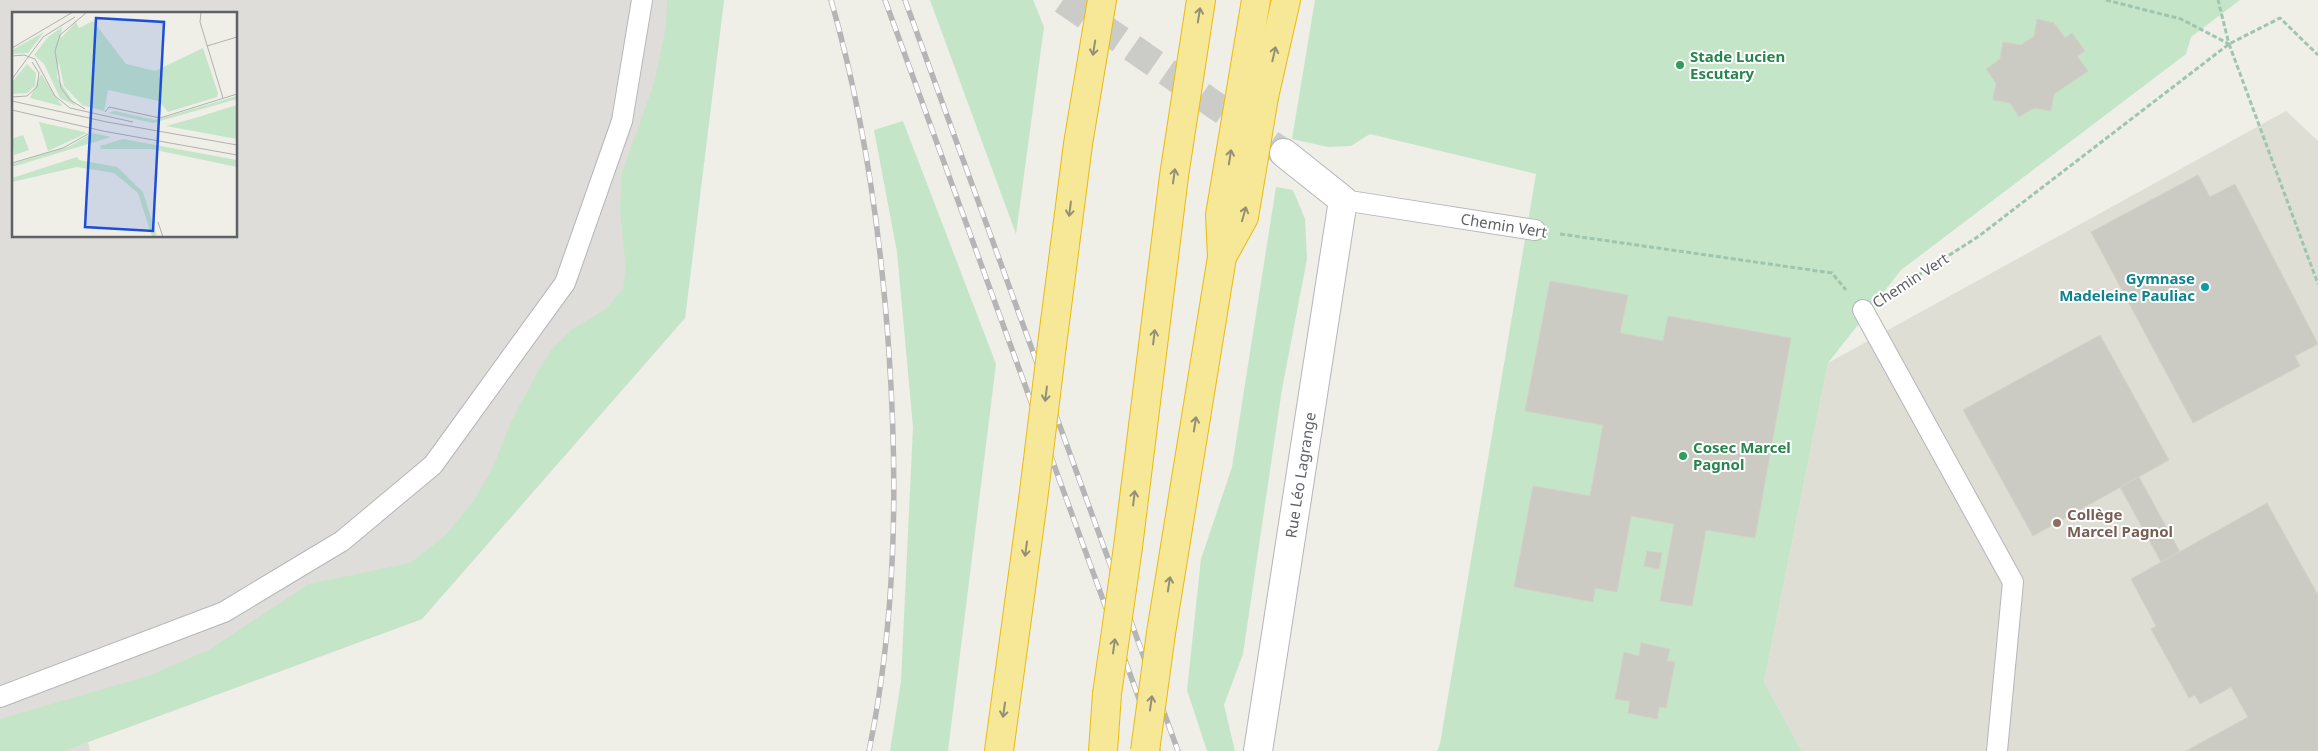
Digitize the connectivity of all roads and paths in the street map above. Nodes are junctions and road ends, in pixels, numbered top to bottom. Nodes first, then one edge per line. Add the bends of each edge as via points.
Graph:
1 (642, 0) edge
2 (1102, 0) edge
3 (1201, 0) edge
4 (1256, 0) edge
5 (1286, 0) edge
6 (2106, 0) edge
7 (2218, 0) edge
8 (2229, 44) junction
9 (2318, 56) edge
10 (1284, 153) tunnel mouth
11 (1343, 200) junction
12 (1535, 230) joint
13 (1222, 257) junction
14 (2318, 284) edge
15 (1863, 310) junction
16 (0, 697) edge
17 (999, 751) edge
18 (1103, 751) edge
19 (1145, 751) edge
20 (1258, 751) edge
21 (1996, 751) edge

1 - 16 lane via 622,121 564,283 433,464 342,541 224,612
2 -> 17 highway, bridge via 1078,144
18 -> 3 highway, bridge via 1107,694 1174,176
13 -> 4 highway via 1220,215
13 -> 5 highway via 1244,217 1264,97
6 - 8 path via 2181,19
7 - 8 path
8 - 9 path, Chemin Vert via 2280,18
8 - 14 path
8 - 15 path, Chemin Vert via 1979,236
10 - 11 street
11 - 12 lane, Chemin Vert
11 - 20 street, Rue Léo Lagrange
12 - 15 path, Chemin Vert via 1832,273
19 -> 13 highway, bridge via 1161,632
15 - 21 lane via 2013,582

